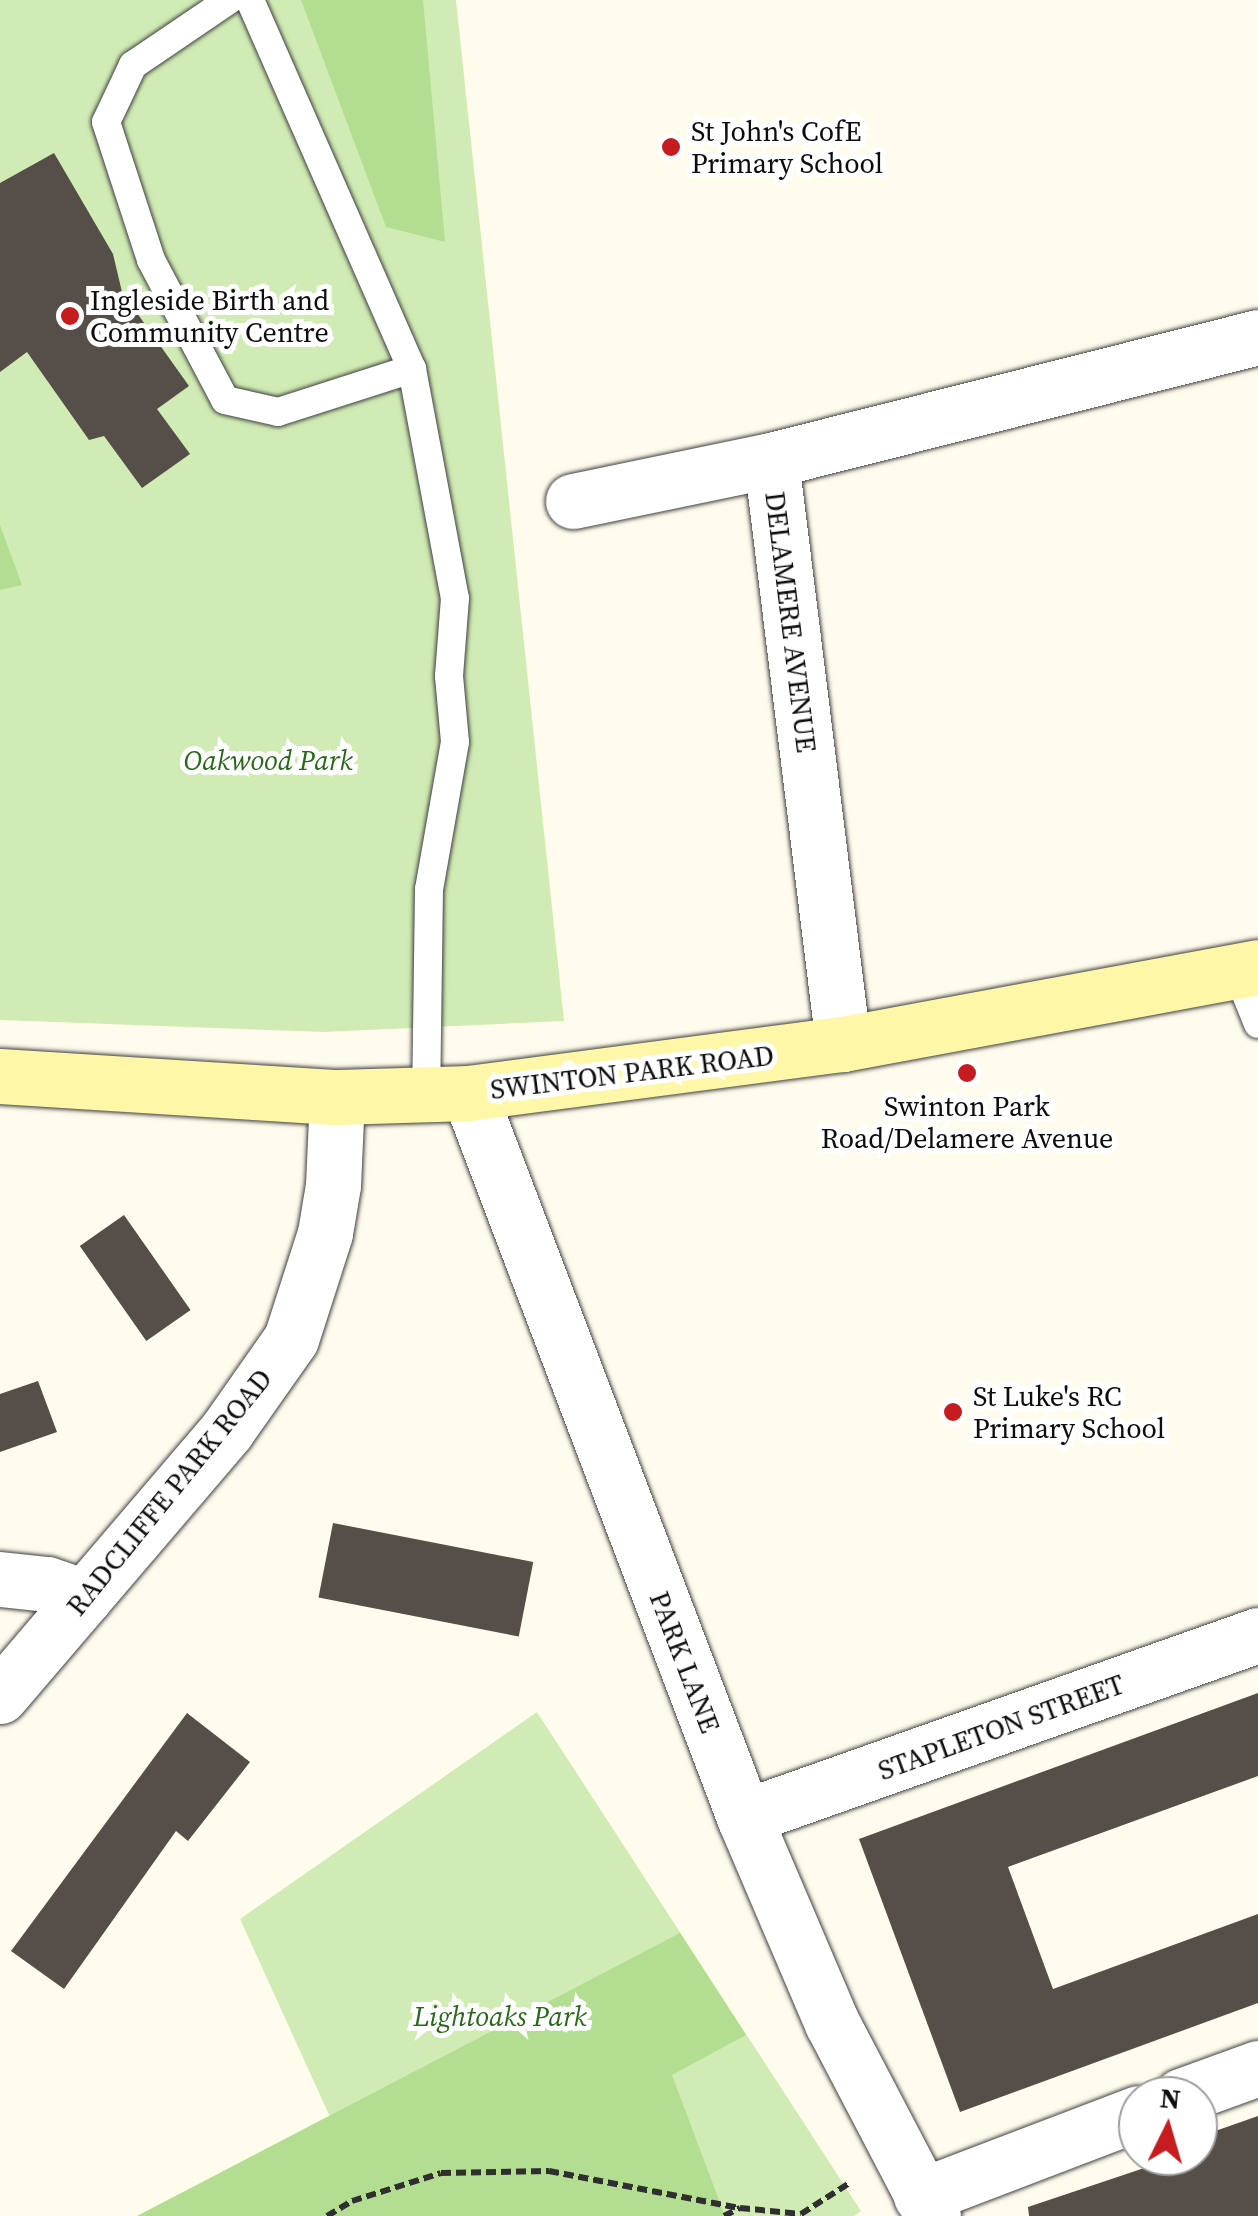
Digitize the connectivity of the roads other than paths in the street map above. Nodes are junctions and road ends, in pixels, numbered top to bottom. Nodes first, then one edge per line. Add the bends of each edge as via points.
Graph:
1 (229, 0) edge
2 (250, 0) edge
3 (1258, 337) edge
4 (412, 369) junction
5 (771, 460) junction
6 (573, 501) dead end
7 (1248, 969) edge
8 (1258, 1024) edge
9 (843, 1044) junction
10 (0, 1076) edge
11 (448, 1094) junction
12 (337, 1097) junction
13 (0, 1579) edge
14 (85, 1597) junction
15 (1258, 1635) edge
16 (0, 1696) edge
17 (744, 1817) junction
18 (1258, 2068) edge
19 (1218, 2083) edge
20 (1118, 2122) edge
21 (927, 2206) edge

1 - 4 lane via 133,65 106,122 152,260 225,400 278,412
2 - 4 lane
3 - 5 street, DELAMERE AVENUE
4 - 11 lane via 455,598 449,676 455,742 429,889
5 - 6 street
5 - 9 street, DELAMERE AVENUE
7 - 8 lane
7 - 9 street, SWINTON PARK ROAD
9 - 11 street, SWINTON PARK ROAD
10 - 12 street, SWINTON PARK ROAD
11 - 12 street, SWINTON PARK ROAD
11 - 17 street, PARK LANE
12 - 14 street, RADCLIFFE PARK ROAD via 326,1233 291,1339 227,1430
13 - 14 street
14 - 16 street, RADCLIFFE PARK ROAD
15 - 17 street, STAPLETON STREET
17 - 21 street, PARK LANE via 832,2022
18 - 19 street
20 - 21 street

